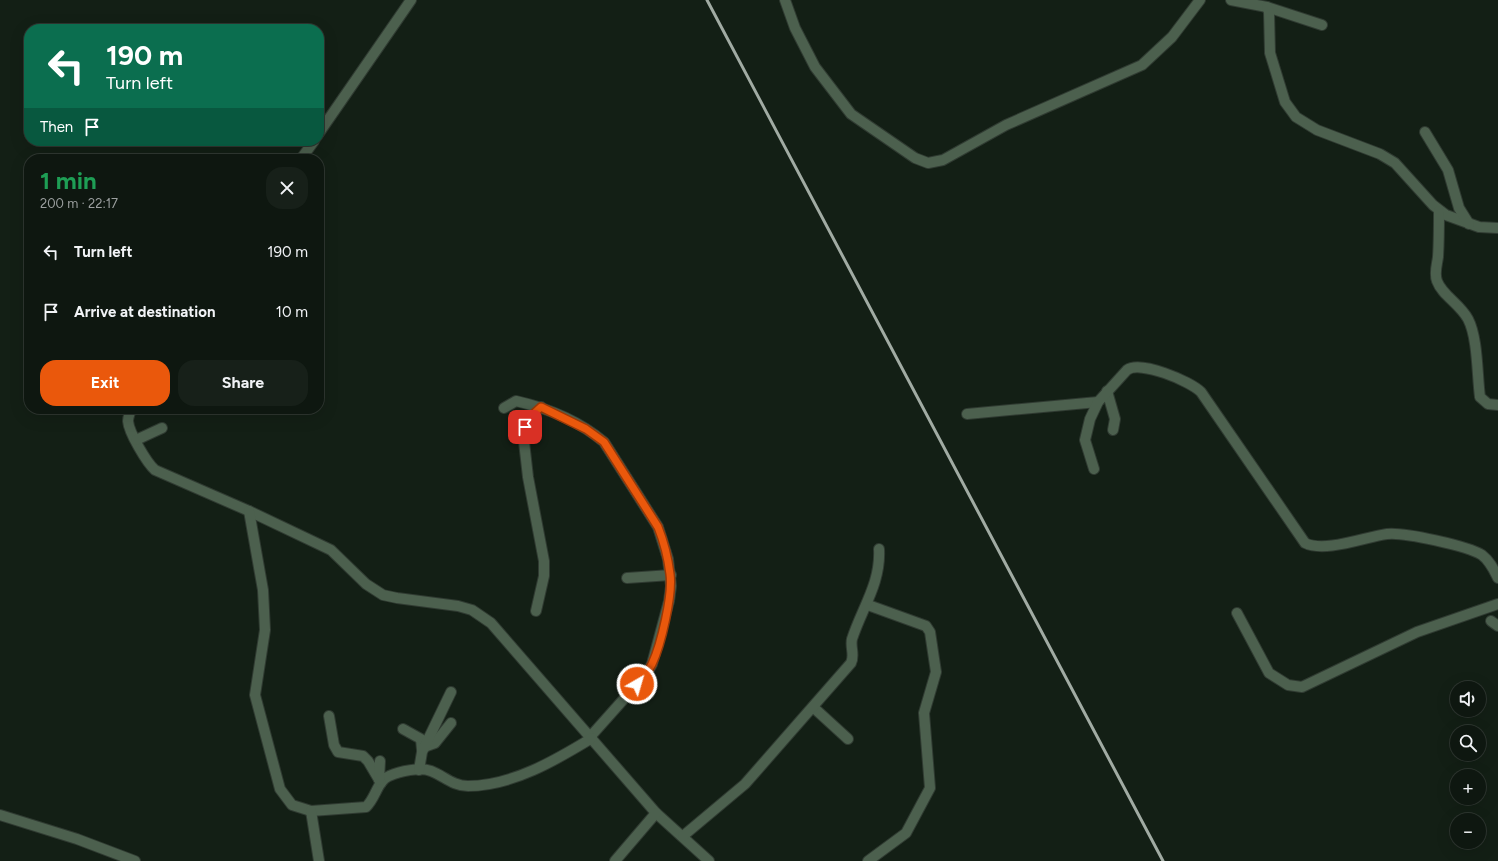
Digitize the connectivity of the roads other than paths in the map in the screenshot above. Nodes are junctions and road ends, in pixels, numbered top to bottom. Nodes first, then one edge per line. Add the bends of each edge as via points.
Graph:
1 (411, 0) edge
2 (785, 0) edge
3 (1200, 0) edge
4 (1231, 0) edge
5 (1254, 4) edge
6 (1322, 25) dead end
7 (324, 127) edge
8 (1425, 132) dead end
9 (1439, 211) junction
10 (1468, 224) junction
11 (1498, 228) edge
12 (1107, 391) junction
13 (1098, 402) junction
14 (1498, 405) edge
15 (541, 407) junction
16 (504, 408) dead end
17 (130, 414) edge
18 (967, 414) dead end
19 (162, 428) dead end
20 (1113, 430) dead end
21 (136, 440) junction
22 (1094, 470) dead end
23 (250, 511) junction
24 (879, 549) dead end
25 (671, 575) junction
26 (627, 578) dead end
27 (1498, 578) edge
28 (1498, 604) edge
29 (868, 605) junction
30 (536, 611) dead end
31 (1237, 613) dead end
32 (451, 692) dead end
33 (813, 707) junction
34 (329, 716) dead end
35 (451, 723) dead end
36 (404, 729) dead end
37 (591, 737) junction
38 (848, 739) dead end
39 (423, 750) junction
40 (380, 761) dead end
41 (419, 770) junction
42 (380, 782) junction
43 (311, 811) junction
44 (656, 813) junction
45 (0, 815) edge
46 (683, 836) junction
47 (135, 861) edge
48 (319, 861) edge
49 (615, 861) edge
50 (709, 861) edge
51 (868, 861) edge

1 - 7 street
2 - 3 street via 795,28 814,66 851,114 909,154 928,163 943,160 1006,125 1142,65 1172,37
4 - 5 street
5 - 6 street
5 - 9 street via 1289,110 1310,127 1380,154 1395,163
8 - 10 street via 1448,170 1459,208
9 - 10 street
9 - 14 street via 1437,281 1468,319 1480,397 1488,404
10 - 11 street
12 - 13 street
12 - 20 street via 1115,420
12 - 27 street via 1127,370 1135,366 1194,386 1301,539 1312,546 1319,547 1387,534 1405,535 1476,552 1489,562
13 - 18 street
13 - 22 street via 1090,419 1085,440
15 - 16 street via 516,401
15 - 25 street via 586,429 604,442 658,527
15 - 30 street via 530,417 523,433 527,473 544,561 544,576
17 - 21 street via 129,425
19 - 21 street
21 - 23 street via 144,458 155,470
23 - 37 street via 331,550 366,584 383,595 458,606 481,615 491,623
23 - 43 street via 263,590 265,630 255,695 280,789 292,805
24 - 29 street via 880,563
25 - 26 street
25 - 37 street via 669,602 652,664 647,674
28 - 31 street via 1417,632 1302,687 1288,686 1269,673
29 - 33 street via 852,640 852,661
29 - 51 street via 926,626 930,632 936,672 924,713 930,788 906,833
32 - 39 street
33 - 38 street
33 - 46 street via 745,784
34 - 42 street via 334,745 338,752 364,756
35 - 39 street via 434,743
36 - 39 street via 422,739
37 - 41 street via 541,767 484,784 460,785 432,772
37 - 44 street
39 - 41 street
40 - 42 street
41 - 42 street via 391,775
42 - 43 street via 373,800 366,807
43 - 48 street
44 - 46 street
44 - 49 street
45 - 47 street via 77,839
46 - 50 street

